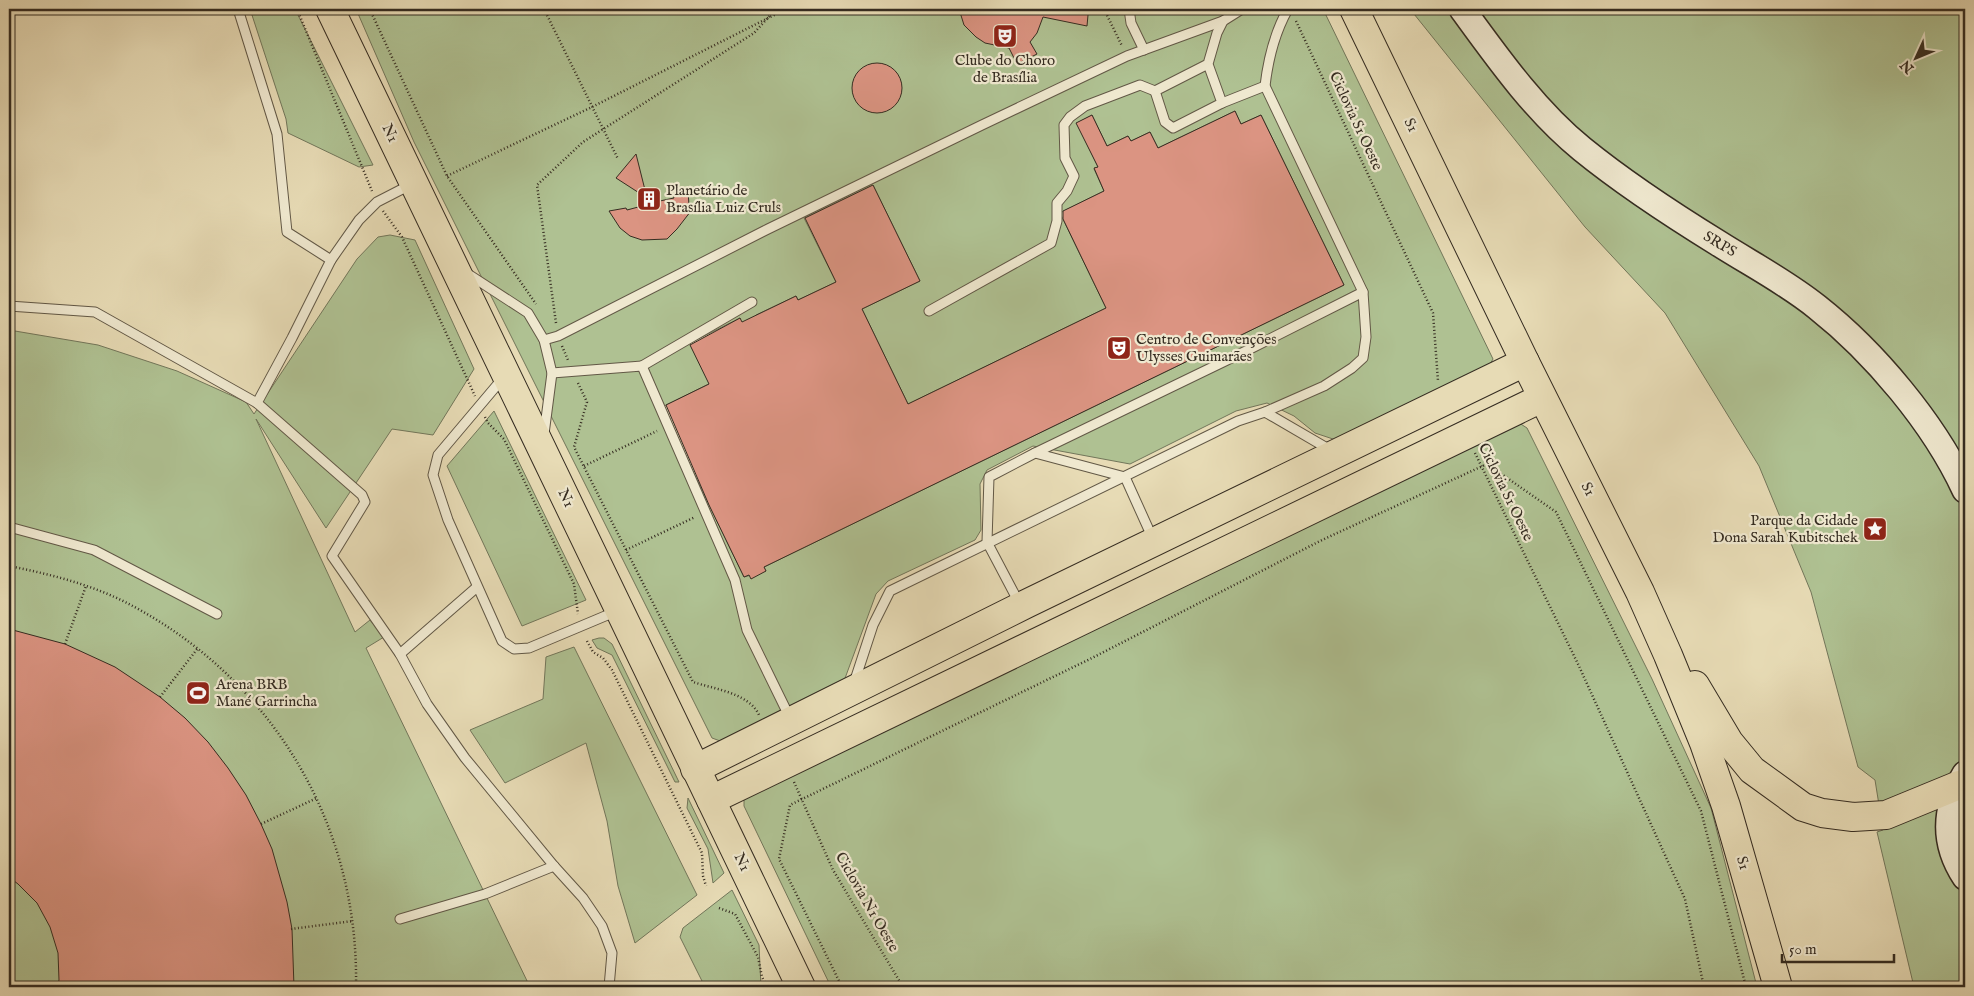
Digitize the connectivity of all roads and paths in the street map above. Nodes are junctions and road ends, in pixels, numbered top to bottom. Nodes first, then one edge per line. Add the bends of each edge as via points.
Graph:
1 (238, 9) edge
2 (297, 9) edge
3 (330, 9) edge
4 (370, 9) edge
5 (544, 9) edge
6 (776, 9) edge
7 (786, 9) edge
8 (1104, 9) edge
9 (1129, 9) edge
10 (1242, 9) edge
11 (1288, 9) edge
12 (1354, 9) edge
13 (1462, 9) edge
14 (1816, 9) edge
15 (1878, 9) edge
16 (372, 14) dead end
17 (1294, 17) dead end
18 (768, 18) junction
19 (1223, 21) junction
20 (1144, 50) junction
21 (1127, 56) junction
22 (1208, 64) junction
23 (1265, 86) junction
24 (1155, 91) junction
25 (1222, 103) junction
26 (592, 107) junction
27 (604, 128) junction
28 (618, 159) dead end
29 (447, 176) dead end
30 (414, 183) junction
31 (377, 202) junction
32 (331, 260) junction
33 (454, 265) junction
34 (1363, 292) junction
35 (752, 302) dead end
36 (9, 306) edge
37 (929, 311) dead end
38 (558, 336) junction
39 (544, 340) junction
40 (1525, 362) junction
41 (642, 366) junction
42 (552, 373) junction
43 (507, 374) junction
44 (1542, 398) junction
45 (1447, 400) junction
46 (257, 403) junction
47 (1265, 412) junction
48 (1420, 414) junction
49 (668, 426) junction
50 (1466, 435) junction
51 (542, 448) junction
52 (1438, 449) junction
53 (1034, 453) junction
54 (1337, 454) junction
55 (584, 466) dead end
56 (1482, 466) junction
57 (1962, 475) edge
58 (1125, 476) junction
59 (706, 512) junction
60 (9, 527) edge
61 (987, 542) junction
62 (1155, 544) junction
63 (626, 550) dead end
64 (9, 566) edge
65 (86, 586) junction
66 (477, 587) junction
67 (1640, 592) junction
68 (1026, 604) junction
69 (620, 610) junction
70 (217, 614) dead end
71 (587, 641) dead end
72 (65, 644) dead end
73 (198, 648) junction
74 (400, 654) junction
75 (850, 692) junction
76 (160, 697) dead end
77 (792, 722) junction
78 (807, 753) junction
79 (695, 769) junction
80 (1963, 780) edge
81 (793, 781) dead end
82 (317, 798) junction
83 (802, 799) junction
84 (711, 800) junction
85 (261, 824) dead end
86 (554, 866) junction
87 (1965, 877) edge
88 (706, 886) dead end
89 (720, 908) dead end
90 (400, 919) dead end
91 (353, 921) junction
92 (292, 928) dead end
93 (356, 987) edge
94 (609, 987) edge
95 (767, 987) edge
96 (801, 987) edge
97 (842, 987) edge
98 (903, 987) edge
99 (1704, 987) edge
100 (1746, 987) edge
101 (1778, 987) edge

1 - 32 lane via 277,134 287,232
2 - 31 path
3 - 30 highway, N1
4 - 16 path
5 - 26 path
6 - 18 path
7 - 18 path
8 - 21 path
9 - 20 lane
10 - 19 lane
11 - 23 lane via 1268,64
12 - 40 highway, S1
13 - 57 main road, SRPS via 1535,102 1580,147 1626,184 1772,275 1817,307 1860,346 1901,391
14 - 15 path
17 - 45 path, Ciclovia S1 Oeste via 1434,313 1436,378
18 - 26 path
18 - 27 path via 754,32
19 - 20 lane
19 - 22 lane
20 - 21 lane
21 - 38 lane via 982,124
22 - 24 lane
22 - 25 lane
23 - 25 lane
23 - 34 lane
24 - 25 lane via 1165,122 1173,128
24 - 37 lane via 1140,85 1085,106 1070,117 1064,125 1066,158 1074,176 1058,203 1051,242
26 - 27 path
26 - 29 path
27 - 28 path
27 - 38 path via 583,142 537,184
30 - 31 lane
30 - 33 highway, N1
31 - 32 lane via 359,220
32 - 46 lane
33 - 39 lane via 528,313
33 - 43 highway, N1
34 - 47 lane via 1366,337 1363,358 1324,386
34 - 53 lane
35 - 41 lane
36 - 46 lane via 95,312
38 - 39 lane
39 - 42 lane
40 - 44 highway, S1
40 - 45 highway
41 - 42 lane
41 - 49 lane
42 - 51 lane
43 - 51 highway, N1
43 - 66 lane via 438,455 432,476
44 - 50 highway
44 - 67 highway, S1
45 - 48 highway
46 - 74 lane via 362,495 365,502 332,556
47 - 54 lane
47 - 58 lane via 1238,421
48 - 52 highway
48 - 54 highway
49 - 55 path
49 - 59 lane
50 - 52 highway
50 - 56 path, Ciclovia S1 Oeste
51 - 69 highway, N1
52 - 78 highway
53 - 58 lane
53 - 61 lane via 989,477
54 - 62 highway
56 - 83 path via 1322,540 1092,658
56 - 99 path, Ciclovia S1 Oeste via 1578,664 1685,899
56 - 100 path via 1487,464 1556,512 1700,811
58 - 61 lane
58 - 62 lane
59 - 63 path
59 - 77 lane via 735,580 747,630
60 - 70 lane via 94,550
61 - 68 lane via 1016,598
61 - 75 lane via 890,591 873,625
62 - 68 highway
64 - 65 path
65 - 72 path
65 - 73 path via 163,623
66 - 69 lane via 502,641 514,649 529,648
66 - 74 lane
67 - 80 highway via 1729,742 1752,770 1803,807 1852,817 1886,815
67 - 101 highway, S1 via 1704,742
68 - 75 highway
69 - 79 highway, N1
71 - 88 path via 593,652 603,658 612,670 674,793 702,853
73 - 76 path
73 - 82 path via 231,676 273,725
74 - 86 lane via 427,704 465,758
75 - 77 highway
77 - 78 highway
77 - 79 highway
78 - 84 highway
79 - 84 highway, N1
80 - 87 main road via 1948,817 1947,833 1952,853
81 - 83 path, Ciclovia N1 Oeste
82 - 85 path
82 - 91 path via 334,838
83 - 97 path via 790,805 779,859
83 - 98 path, Ciclovia N1 Oeste via 833,870
84 - 96 highway, N1
86 - 90 lane via 485,894
86 - 94 lane via 583,898 602,926 612,953
89 - 95 path via 735,914 758,958
91 - 92 path
91 - 93 path

